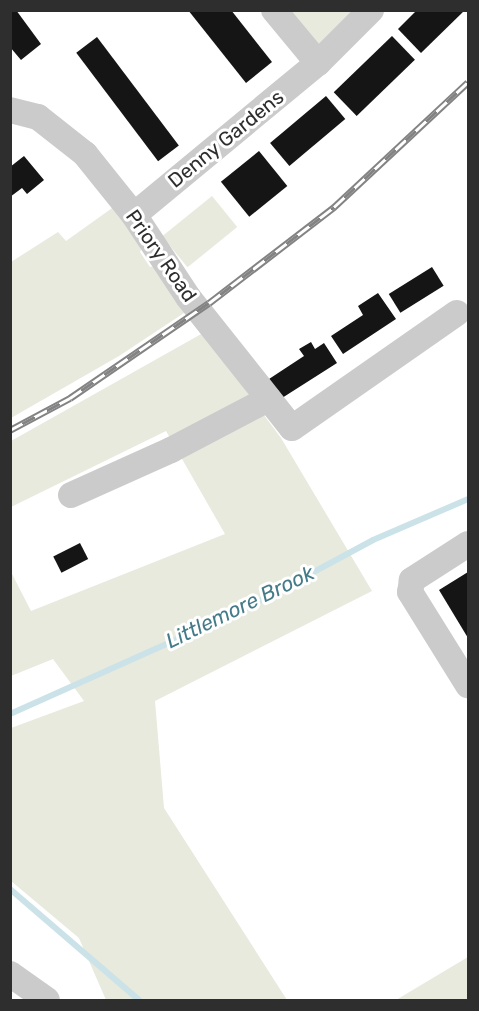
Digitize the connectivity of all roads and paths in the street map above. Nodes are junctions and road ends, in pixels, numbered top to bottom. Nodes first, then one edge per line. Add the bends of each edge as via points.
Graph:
1 (274, 10) edge
2 (370, 10) edge
3 (318, 63) junction
4 (10, 110) edge
5 (134, 215) junction
6 (457, 313) dead end
7 (268, 399) junction
8 (71, 495) dead end
9 (468, 544) edge
10 (468, 685) edge

1 - 3 street
2 - 3 street, Denny Gardens
3 - 5 street, Denny Gardens
4 - 5 street, Priory Road via 38,117 85,154
5 - 7 street, Priory Road via 188,297
6 - 7 street, Priory Road via 292,428
7 - 8 street via 171,450
9 - 10 street via 411,580 410,592

